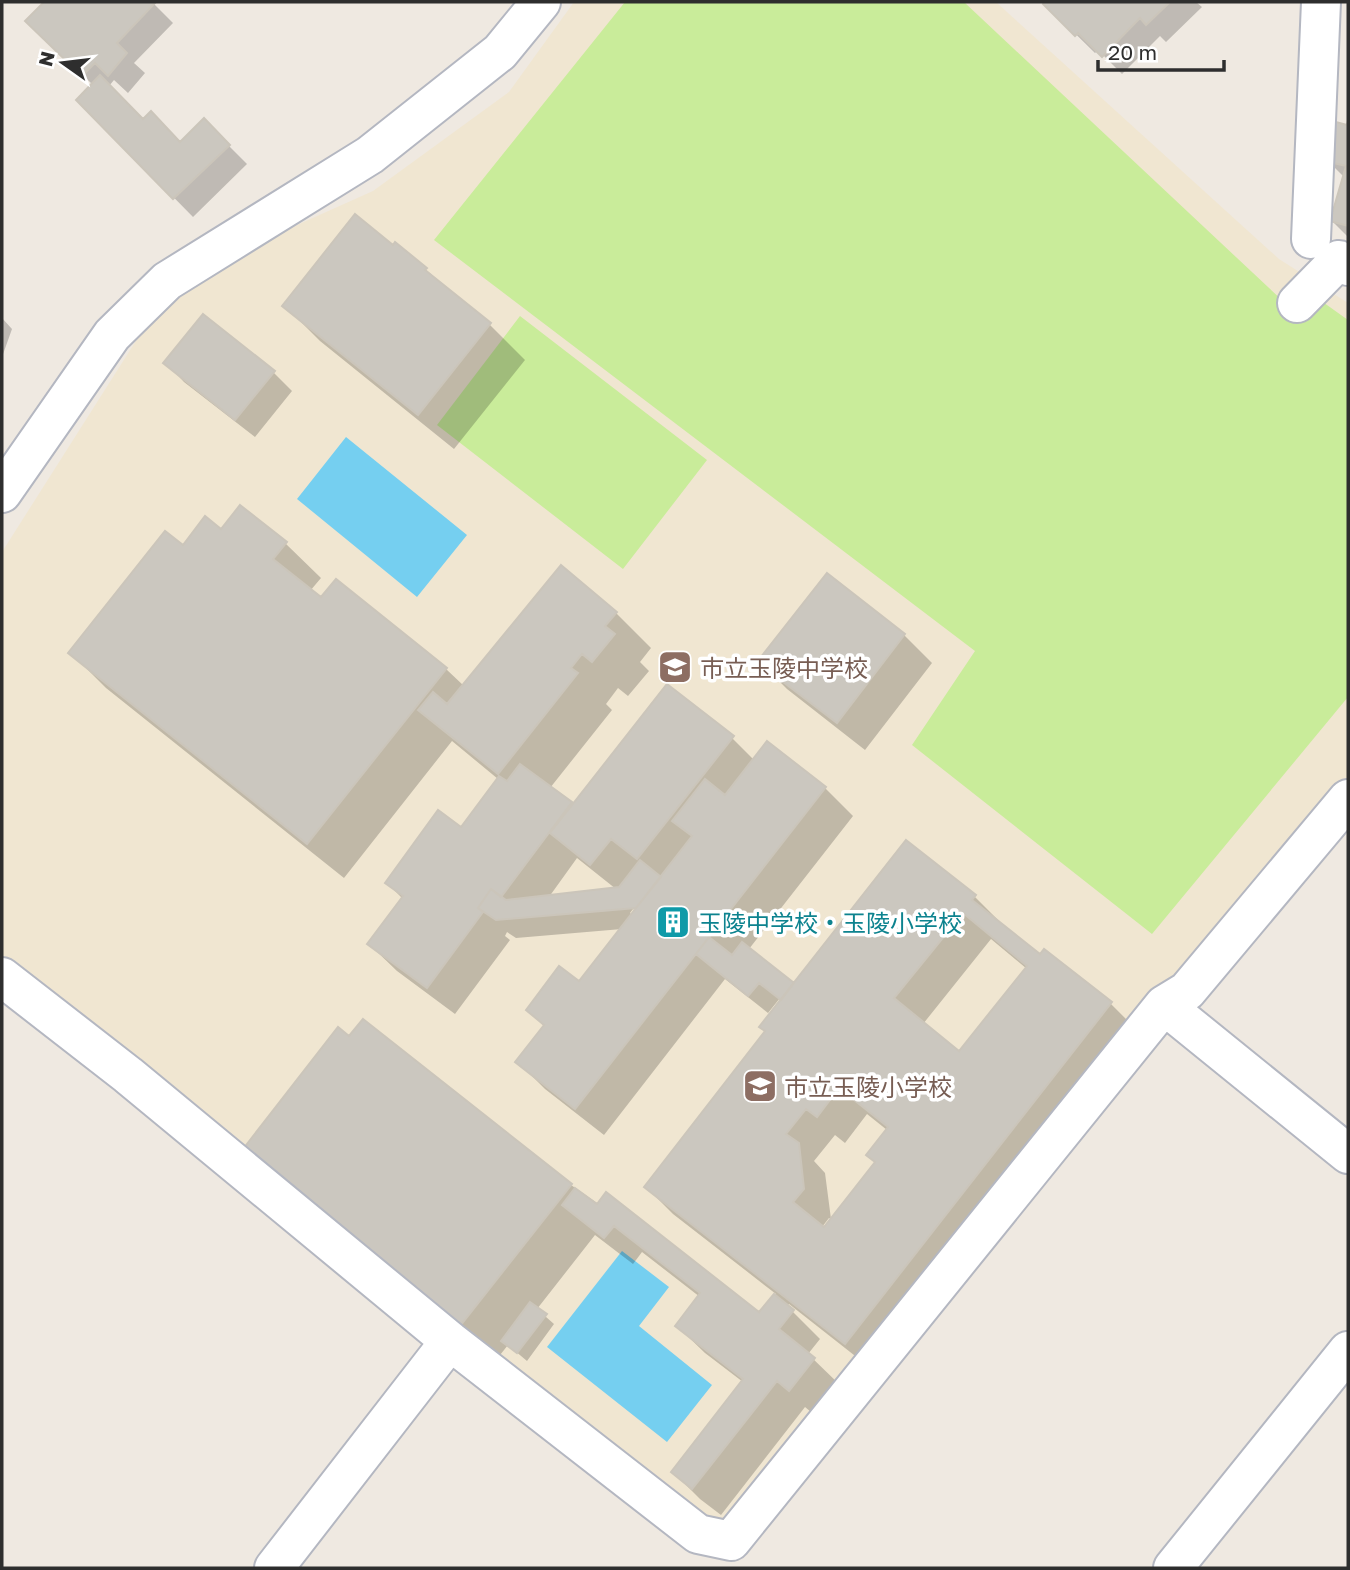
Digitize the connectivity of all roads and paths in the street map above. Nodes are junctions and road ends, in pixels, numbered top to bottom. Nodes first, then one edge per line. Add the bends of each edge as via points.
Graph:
1 (541, 2) edge
2 (1321, 2) edge
3 (1311, 239) dead end
4 (1348, 265) edge
5 (1297, 303) dead end
6 (2, 493) edge
7 (1348, 800) edge
8 (2, 977) edge
9 (1164, 1005) junction
10 (1348, 1154) edge
11 (450, 1341) junction
12 (1348, 1351) edge
13 (274, 1568) edge
14 (1173, 1568) edge

1 - 6 street via 500,52 370,155 167,281 112,335
2 - 3 street
4 - 5 street via 1339,260
7 - 9 street via 1187,991
8 - 11 street
9 - 10 street
9 - 11 street via 731,1541 698,1534
11 - 13 street
12 - 14 street

